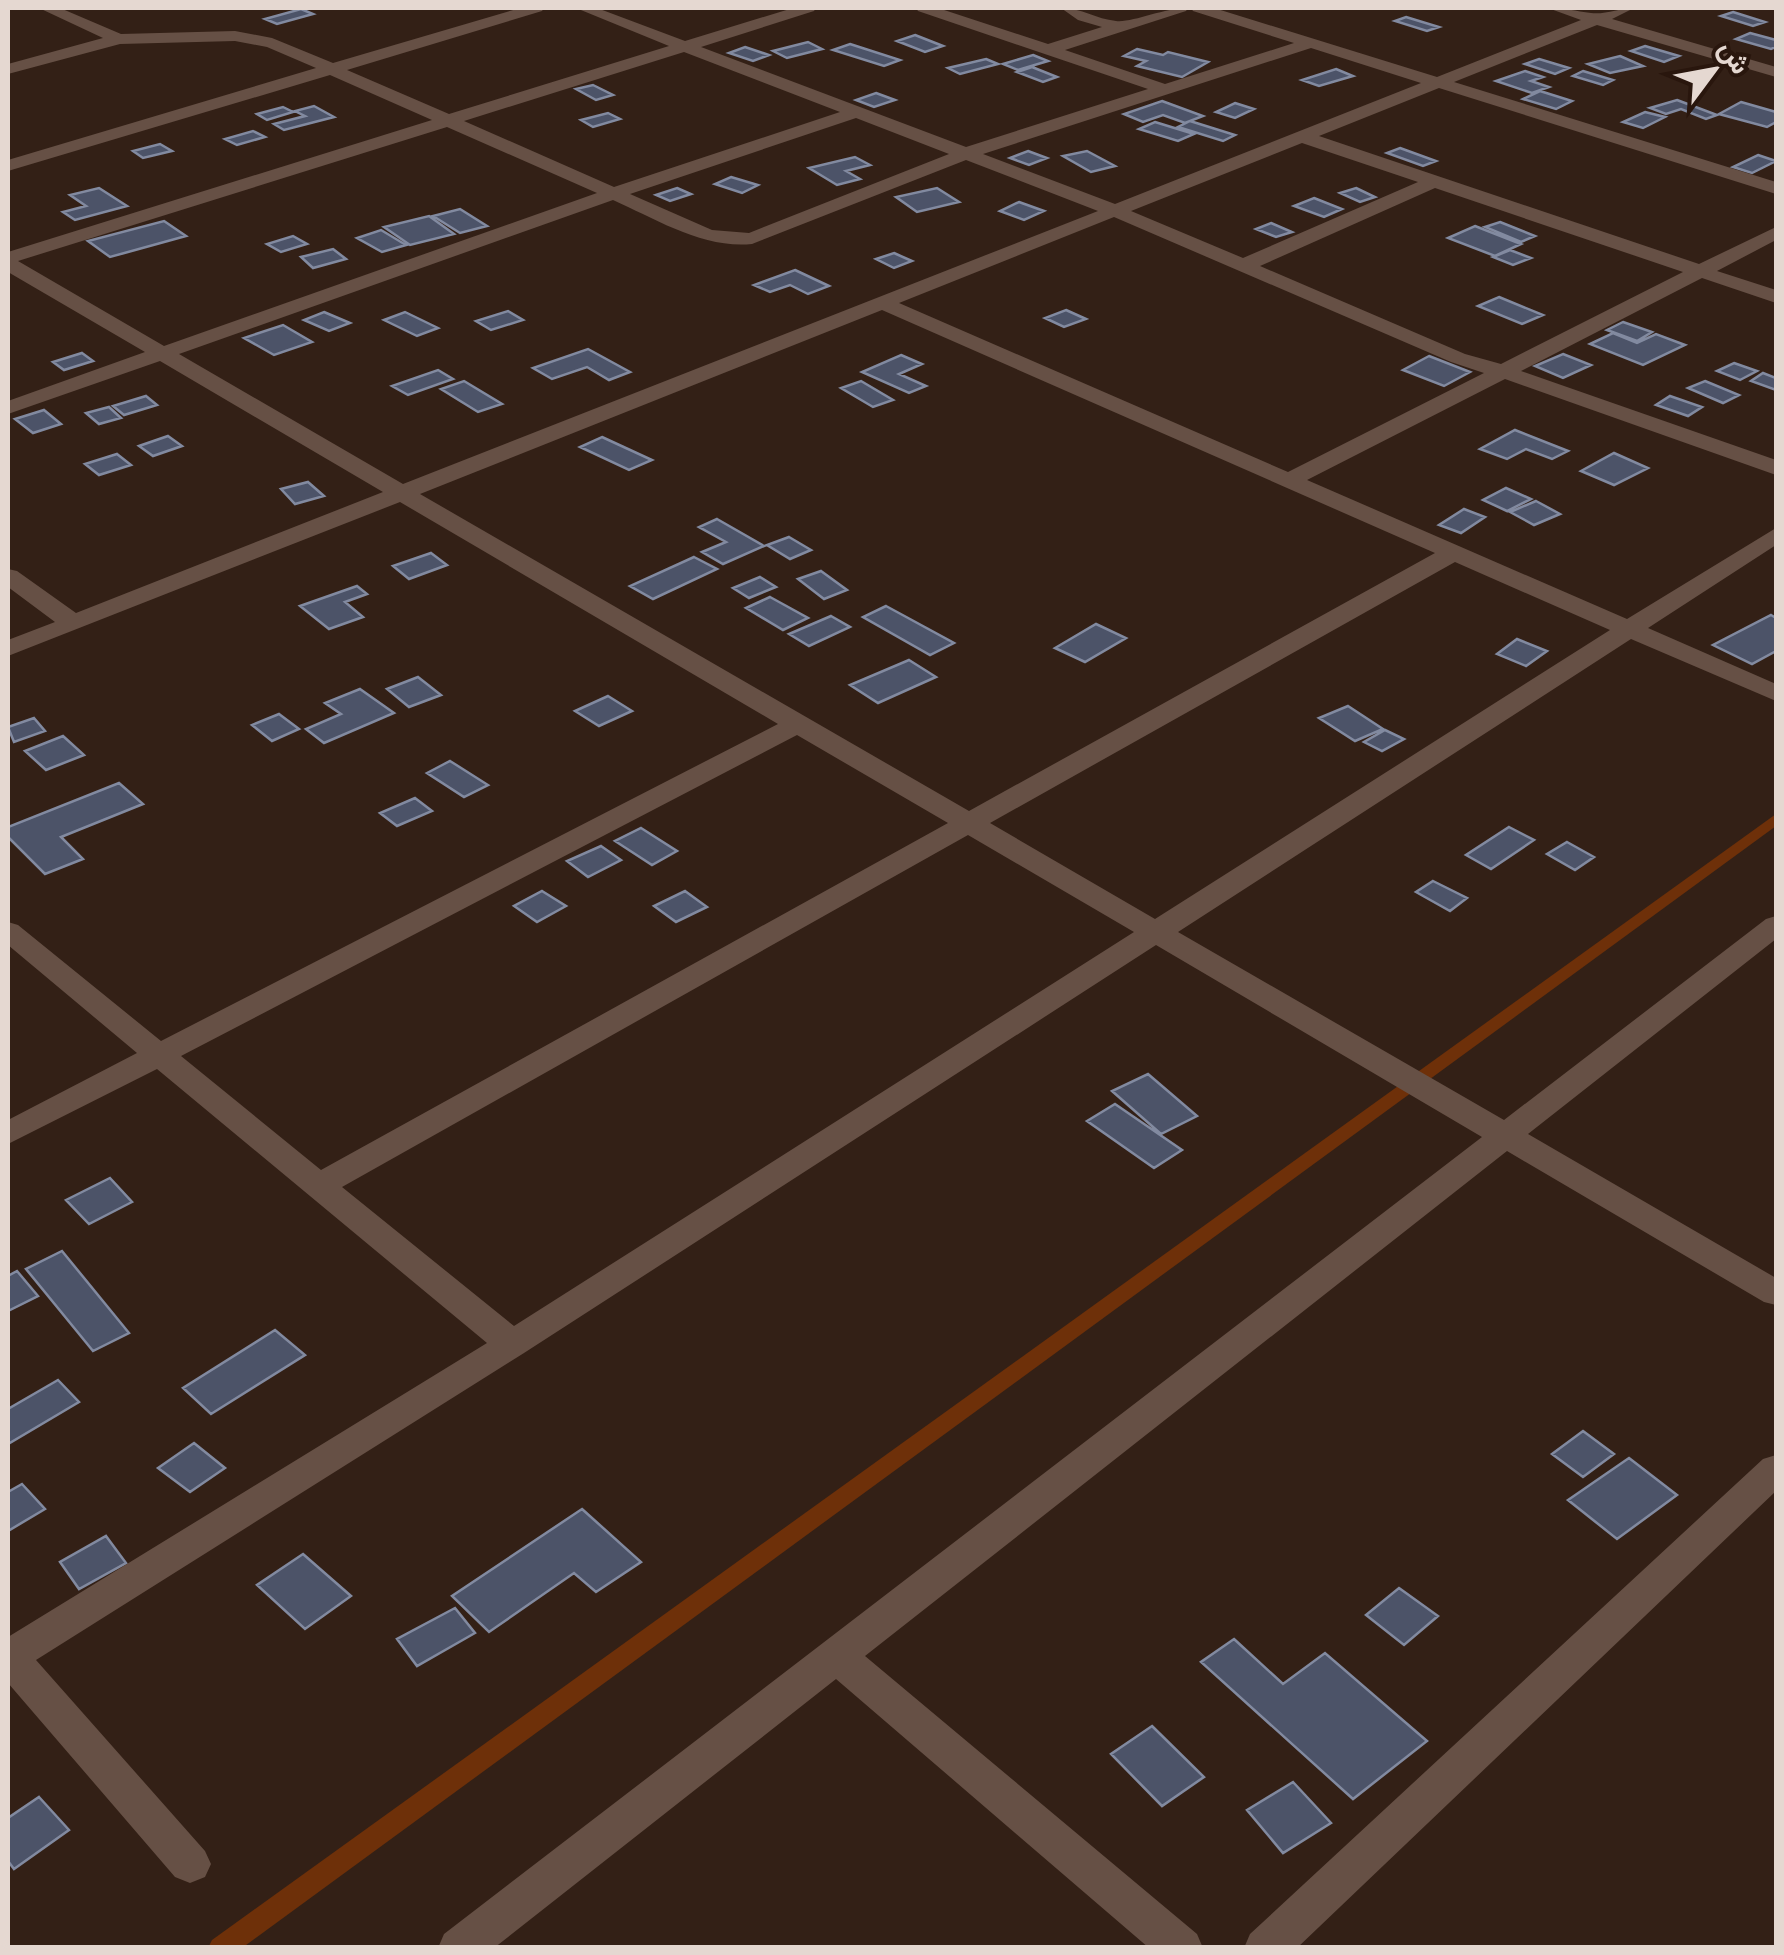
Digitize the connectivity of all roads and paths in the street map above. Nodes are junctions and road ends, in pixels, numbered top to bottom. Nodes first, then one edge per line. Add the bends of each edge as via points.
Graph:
1 (47, 8) edge
2 (536, 8) edge
3 (584, 8) edge
4 (808, 8) edge
5 (924, 8) edge
6 (1069, 8) edge
7 (1180, 8) edge
8 (1198, 8) edge
9 (1556, 8) edge
10 (1626, 8) edge
11 (1597, 19) junction
12 (1118, 26) junction
13 (120, 39) junction
14 (1310, 43) junction
15 (685, 46) junction
16 (1047, 50) junction
17 (8, 69) edge
18 (329, 69) junction
19 (1776, 72) edge
20 (1436, 80) junction
21 (1164, 89) junction
22 (857, 112) junction
23 (446, 120) junction
24 (1298, 135) junction
25 (966, 153) junction
26 (8, 166) edge
27 (1434, 181) junction
28 (1776, 188) edge
29 (614, 193) junction
30 (1111, 210) junction
31 (1776, 233) edge
32 (8, 261) edge
33 (1242, 266) junction
34 (1702, 271) junction
35 (1776, 297) edge
36 (880, 302) junction
37 (159, 352) junction
38 (1500, 372) junction
39 (8, 408) edge
40 (1776, 468) edge
41 (1290, 480) junction
42 (399, 493) junction
43 (1776, 535) edge
44 (1454, 552) junction
45 (8, 576) edge
46 (72, 623) junction
47 (1627, 629) junction
48 (8, 650) edge
49 (1776, 693) edge
50 (798, 724) junction
51 (968, 823) junction
52 (1776, 926) edge
53 (8, 931) edge
54 (1157, 934) junction
55 (160, 1054) junction
56 (8, 1133) edge
57 (1505, 1136) junction
58 (321, 1185) junction
59 (1776, 1293) edge
60 (512, 1344) junction
61 (1776, 1469) edge
62 (8, 1656) edge
63 (837, 1656) junction
64 (190, 1864) dead end
65 (460, 1948) edge
66 (1181, 1948) edge
67 (1266, 1948) edge

1 - 13 street
2 - 18 street
3 - 15 street
4 - 15 street
5 - 16 street
6 - 12 street
7 - 12 street
8 - 14 street
9 - 11 street
10 - 11 street
11 - 19 street
11 - 20 street
12 - 16 street
13 - 17 street
13 - 18 street via 235,36 272,42
14 - 20 street
14 - 21 street
15 - 22 street
15 - 23 street
16 - 21 street
18 - 23 street
18 - 26 street
20 - 24 street
20 - 28 street
21 - 25 street
22 - 25 street
22 - 29 street
23 - 29 street
23 - 32 street
24 - 27 street
24 - 30 street
25 - 29 street via 752,238 706,234
25 - 30 street
27 - 33 street
27 - 34 street
29 - 37 street
30 - 33 street
30 - 36 street
31 - 34 street
32 - 37 street
33 - 38 street
34 - 35 street
34 - 38 street
36 - 41 street
36 - 42 street
37 - 39 street
37 - 42 street
38 - 40 street
38 - 41 street
41 - 44 street
42 - 46 street
42 - 50 street
43 - 47 street
44 - 47 street
44 - 51 street
45 - 46 street
46 - 48 street
47 - 49 street
47 - 54 street
50 - 51 street
50 - 55 street
51 - 54 street
51 - 58 street
52 - 57 street
53 - 55 street
54 - 57 street
54 - 60 street
55 - 56 street
55 - 58 street
57 - 59 street
57 - 63 street
58 - 60 street
60 - 62 street
61 - 67 street
62 - 64 street
63 - 65 street
63 - 66 street

